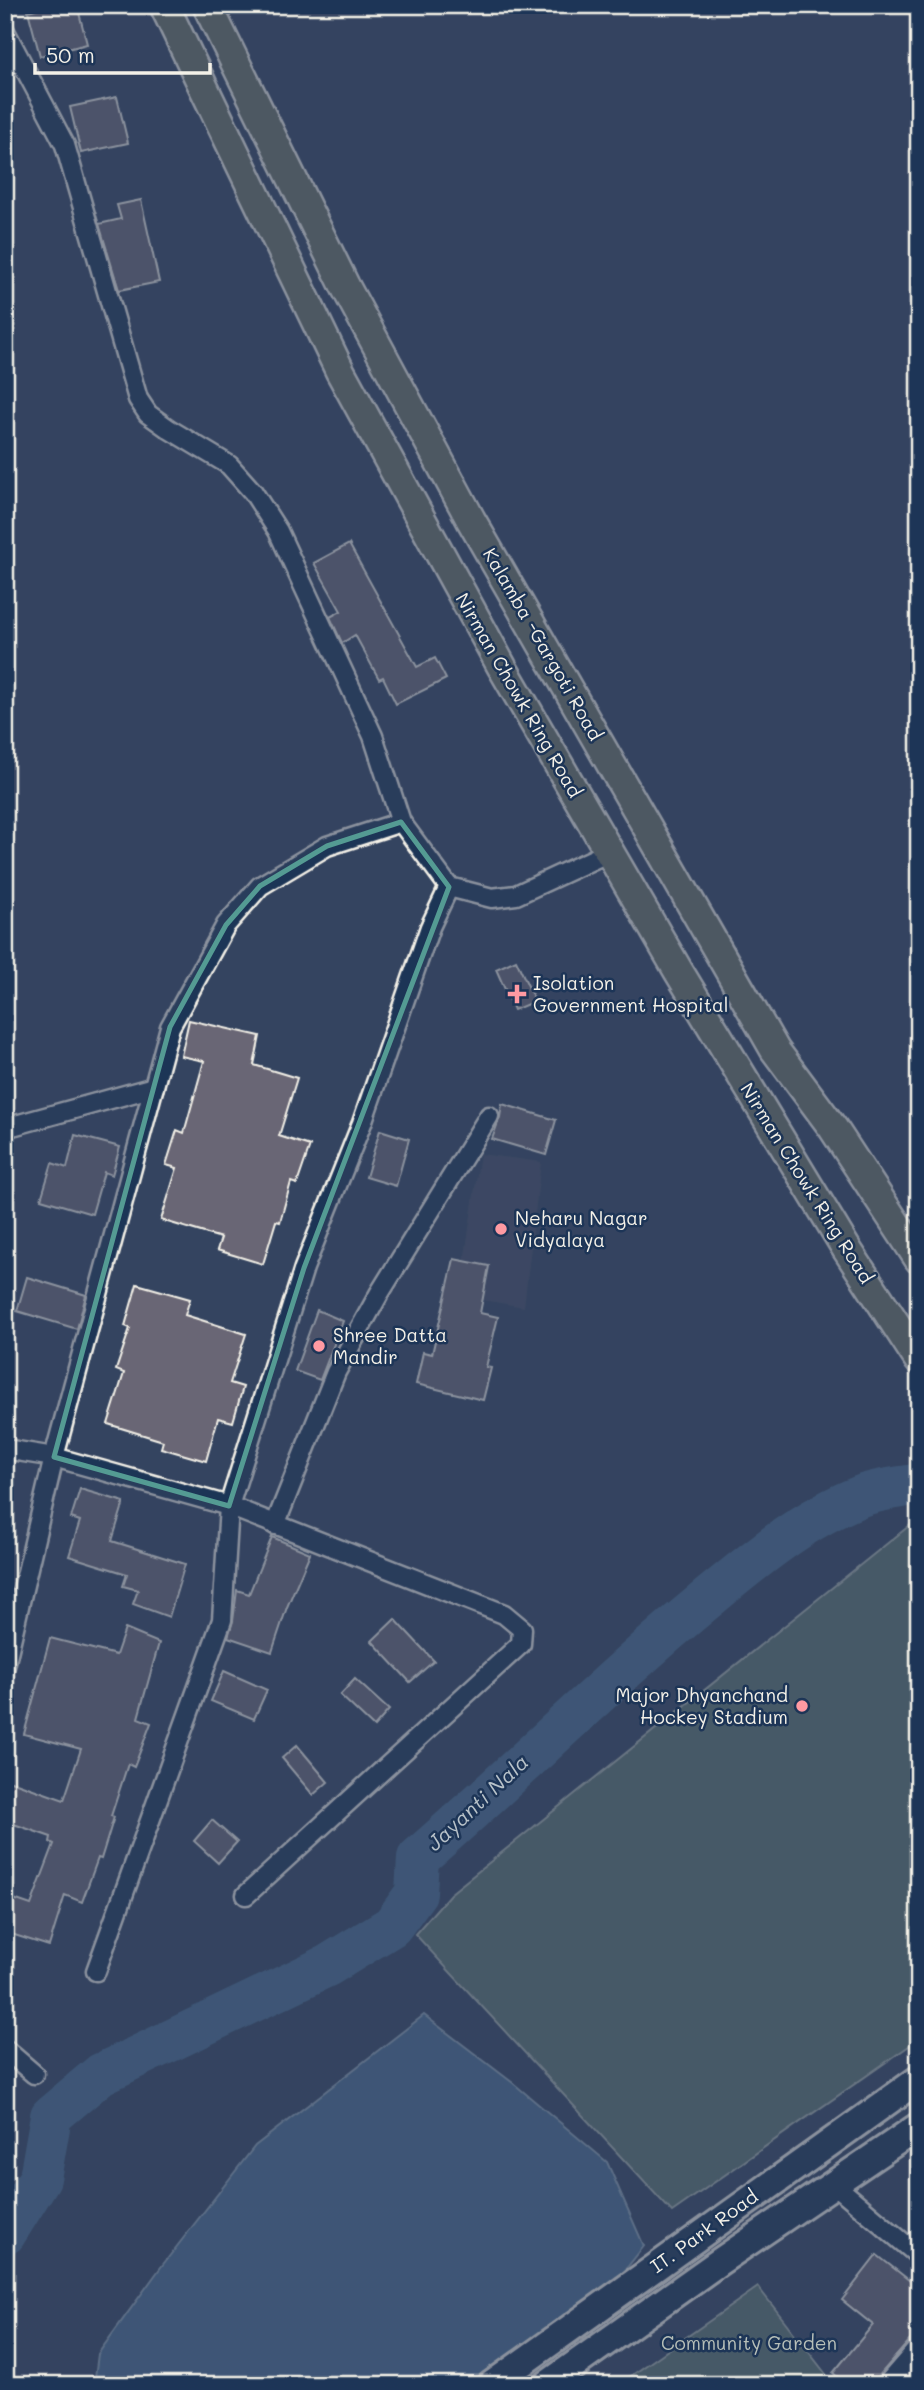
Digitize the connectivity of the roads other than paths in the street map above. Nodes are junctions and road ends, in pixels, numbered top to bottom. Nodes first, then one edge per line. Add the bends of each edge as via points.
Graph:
1 (164, 5) edge
2 (207, 5) edge
3 (5, 31) edge
4 (401, 822) junction
5 (609, 852) junction
6 (449, 887) junction
7 (154, 1087) junction
8 (489, 1116) dead end
9 (5, 1128) edge
10 (919, 1259) edge
11 (919, 1360) edge
12 (5, 1449) edge
13 (54, 1457) junction
14 (229, 1506) junction
15 (275, 1525) junction
16 (5, 1666) edge
17 (246, 1895) dead end
18 (96, 1970) dead end
19 (5, 2049) edge
20 (34, 2074) dead end
21 (919, 2079) edge
22 (919, 2126) edge
23 (834, 2184) junction
24 (919, 2256) edge
25 (919, 2347) edge
26 (491, 2385) edge
27 (546, 2385) edge
28 (886, 2385) edge

1 - 5 main road, Nirman Chowk Ring Road via 340,371
2 - 10 main road, Kalamba -Gargoti Road via 345,286 478,532 775,1050 833,1128
3 - 4 street via 65,145 138,399 148,414 169,429 229,464 272,521 373,736
4 - 6 street
4 - 7 street via 327,846 260,886 226,925 170,1027
5 - 6 street via 516,895 492,898
5 - 11 main road, Nirman Chowk Ring Road via 846,1248
6 - 14 street via 430,927 362,1123 304,1268
7 - 9 street
7 - 13 street
8 - 15 street via 336,1372
12 - 13 street
13 - 14 street
13 - 16 street
14 - 15 street
14 - 18 street via 222,1620
15 - 17 street via 504,1614 522,1629 521,1644
19 - 20 street
21 - 26 main road, IT. Park Road
22 - 23 main road, IT. Park Road
23 - 24 street
23 - 27 main road, IT. Park Road
25 - 28 street

